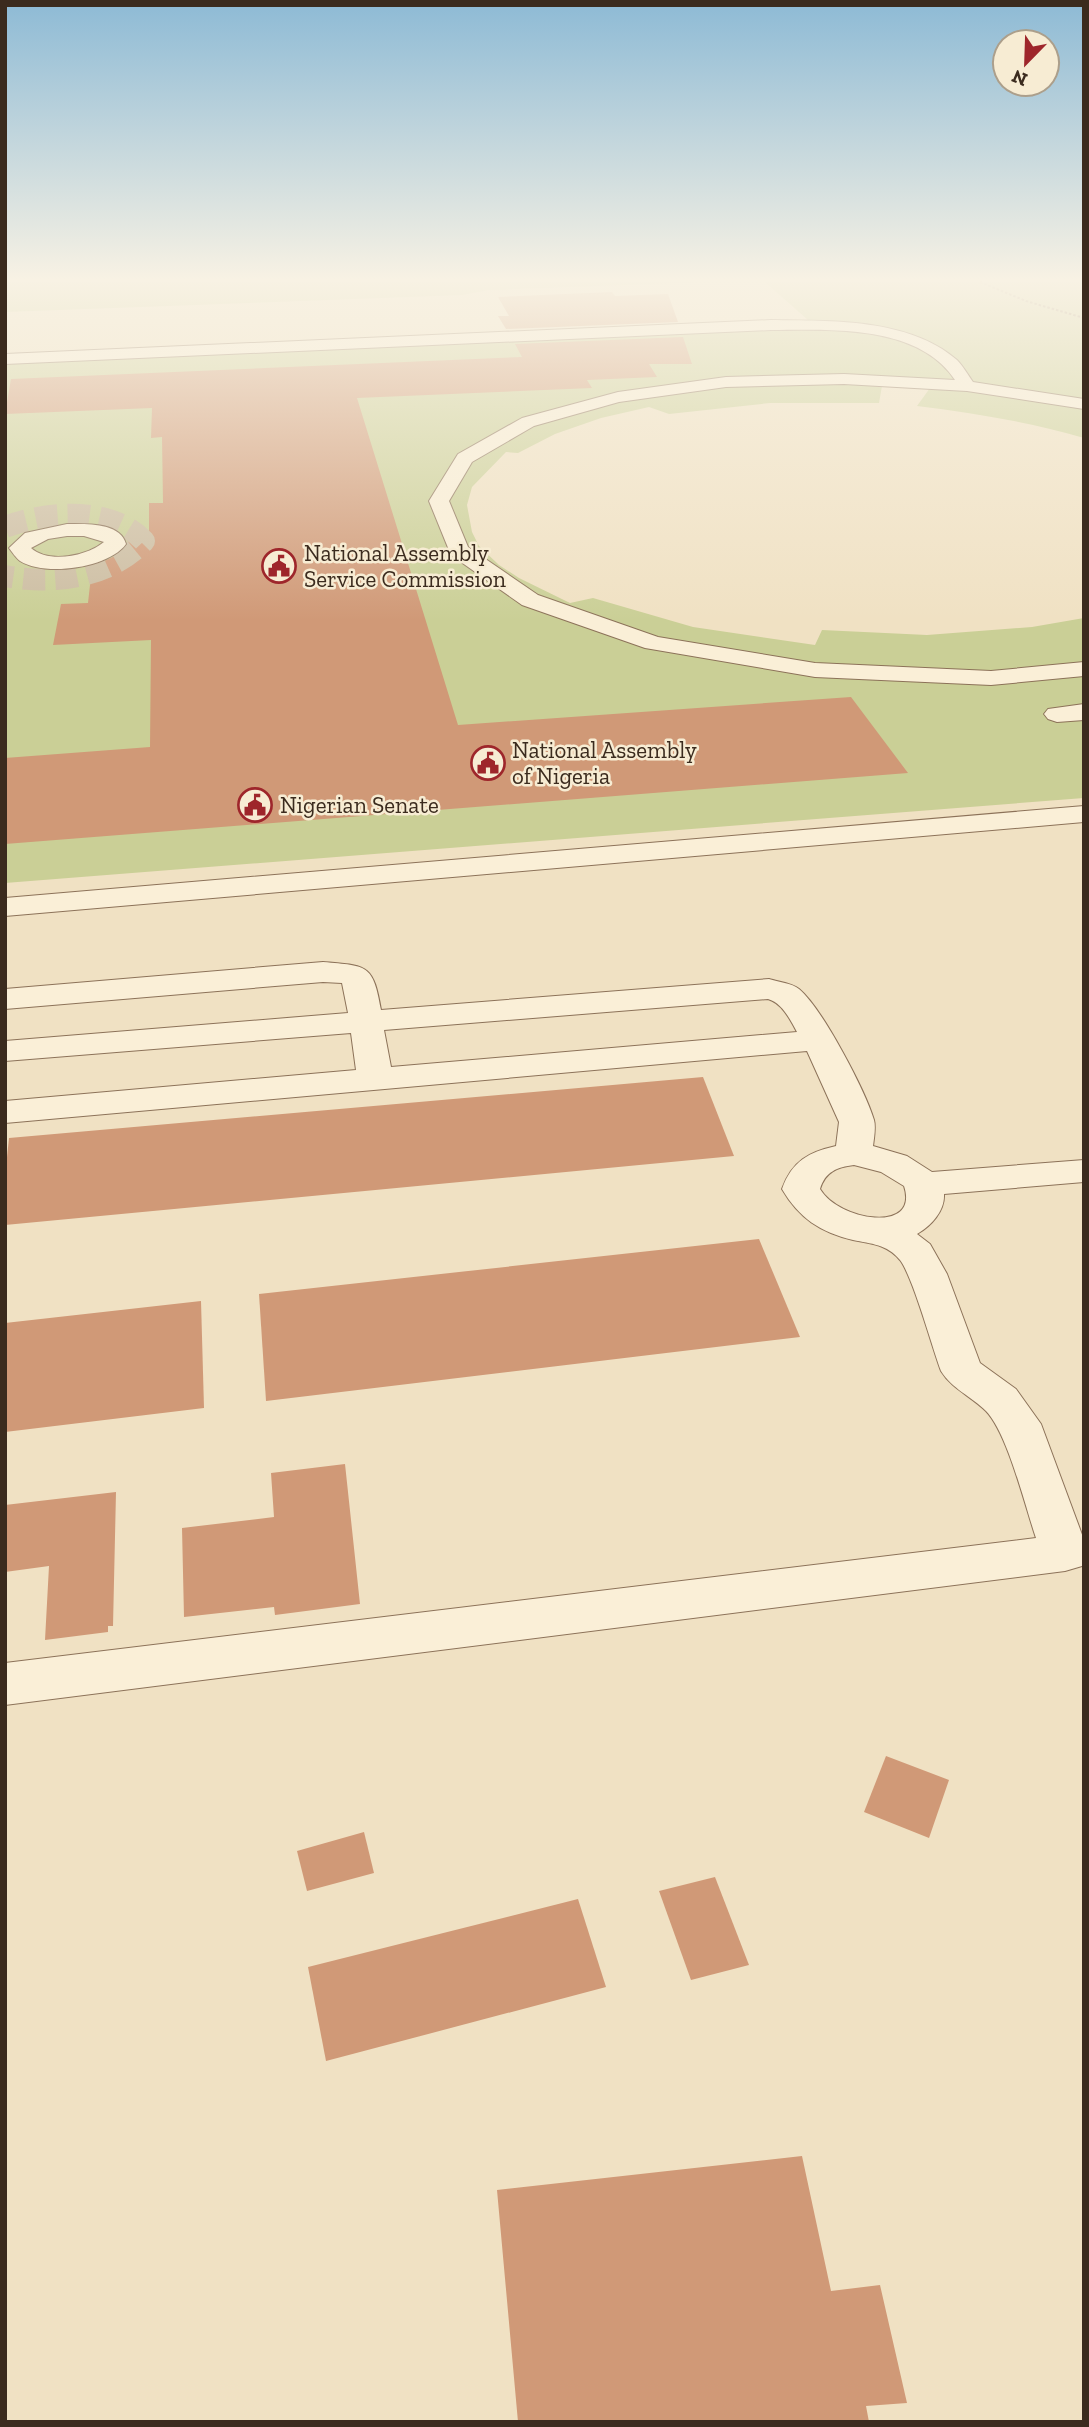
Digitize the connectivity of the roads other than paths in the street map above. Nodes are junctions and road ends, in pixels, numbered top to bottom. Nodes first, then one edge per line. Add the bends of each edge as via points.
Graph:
1 (631, 395) edge
2 (1027, 395) edge
3 (1084, 404) edge
4 (1084, 669) edge
5 (1084, 712) edge
6 (1057, 714) dead end
7 (1084, 814) edge
8 (5, 907) edge
9 (5, 999) edge
10 (367, 1021) junction
11 (819, 1040) junction
12 (5, 1051) edge
13 (375, 1079) junction
14 (5, 1112) edge
15 (854, 1154) junction
16 (1084, 1171) edge
17 (922, 1184) junction
18 (885, 1229) junction
19 (1075, 1565) edge
20 (5, 1684) edge

1 - 4 lane via 528,422 465,458 439,501 459,550 530,600 653,643 814,670 991,678
2 - 3 lane
5 - 6 lane
7 - 8 lane
9 - 10 lane via 340,973 360,981
10 - 11 lane via 769,989 786,994
10 - 12 lane
10 - 13 lane
11 - 13 lane
11 - 15 lane via 857,1122
13 - 14 lane
15 - 17 lane via 895,1162
15 - 18 lane via 817,1163 804,1176 801,1189 822,1216 863,1230
16 - 17 lane
17 - 18 lane via 926,1197 918,1215
18 - 19 lane via 916,1253 962,1371 1001,1401 1019,1424
19 - 20 lane

